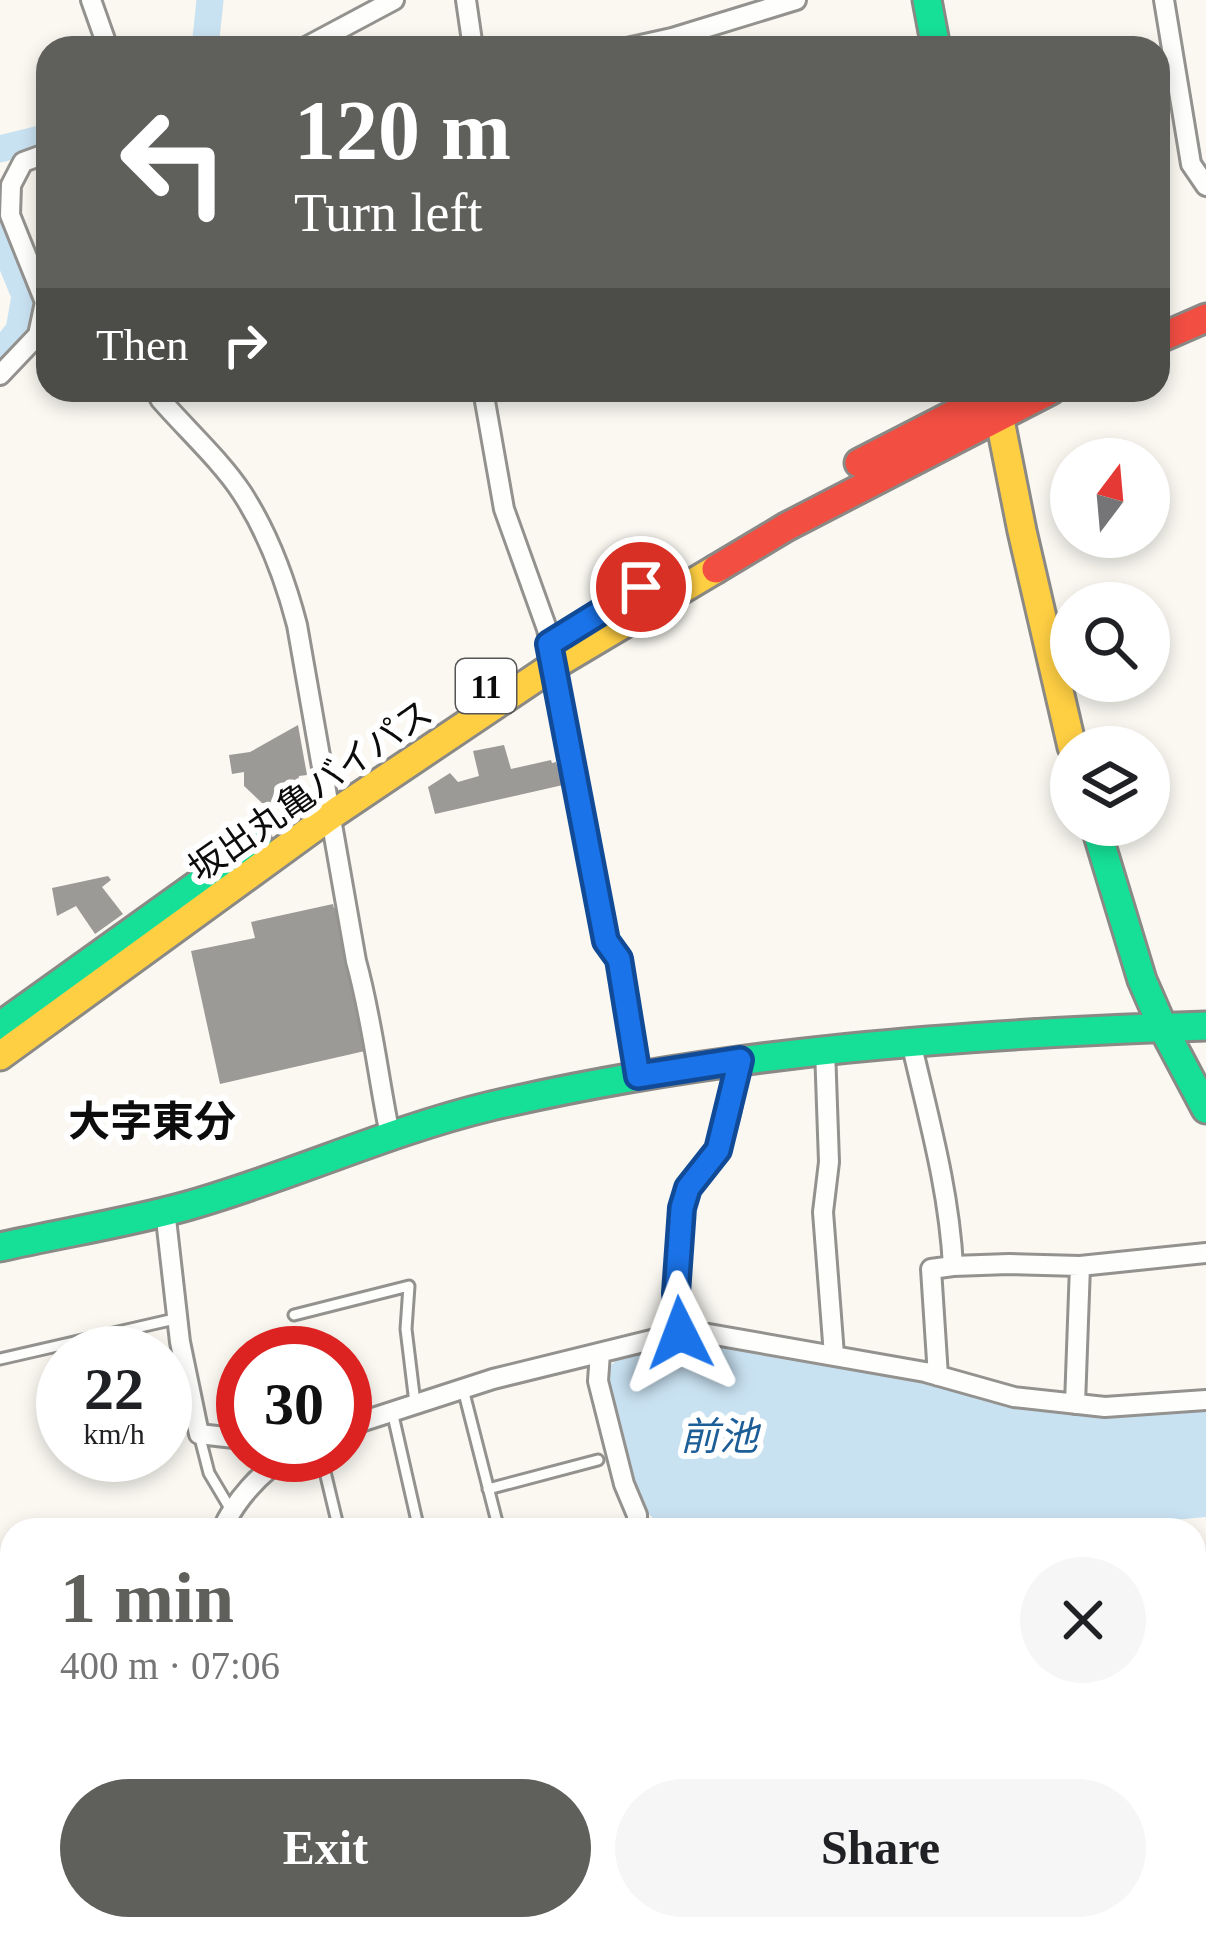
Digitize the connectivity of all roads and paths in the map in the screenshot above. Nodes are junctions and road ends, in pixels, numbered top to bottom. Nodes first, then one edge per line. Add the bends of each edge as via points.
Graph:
1 (91, 0) edge
2 (394, 0) edge
3 (466, 0) edge
4 (796, 0) edge
5 (927, 0) edge
6 (1164, 0) edge
7 (104, 36) edge
8 (326, 36) edge
9 (471, 36) edge
10 (679, 36) edge
11 (934, 36) edge
12 (1170, 36) edge
13 (1170, 36) edge
14 (36, 157) edge
15 (8, 172) edge
16 (1206, 186) edge
17 (36, 280) edge
18 (1206, 293) edge
19 (1170, 309) edge
20 (1206, 318) edge
21 (1170, 334) edge
22 (36, 337) edge
23 (3, 364) edge
24 (163, 402) edge
25 (485, 402) edge
26 (990, 402) edge
27 (999, 402) edge
28 (551, 655) junction
29 (1067, 726) edge
30 (328, 804) junction
31 (1101, 846) edge
32 (0, 1026) edge
33 (1206, 1026) edge
34 (1163, 1028) junction
35 (911, 1042) junction
36 (825, 1049) junction
37 (0, 1056) edge
38 (740, 1060) junction
39 (638, 1076) junction
40 (1206, 1109) edge
41 (390, 1135) junction
42 (165, 1210) junction
43 (0, 1247) edge
44 (1206, 1253) edge
45 (953, 1266) junction
46 (1080, 1266) junction
47 (294, 1316) dead end
48 (178, 1318) junction
49 (680, 1333) junction
50 (600, 1353) junction
51 (834, 1355) junction
52 (0, 1359) edge
53 (938, 1376) junction
54 (463, 1388) junction
55 (1206, 1400) edge
56 (416, 1403) junction
57 (1075, 1404) junction
58 (392, 1411) junction
59 (372, 1418) edge
60 (199, 1434) junction
61 (216, 1436) edge
62 (598, 1460) dead end
63 (257, 1482) edge
64 (327, 1482) edge
65 (488, 1489) junction
66 (231, 1510) junction
67 (227, 1518) edge
68 (336, 1518) edge
69 (416, 1518) edge
70 (496, 1518) edge
71 (637, 1518) edge

1 - 7 street
2 - 8 street
3 - 9 street
4 - 10 street
5 - 11 main road
6 - 12 street
13 - 16 street via 1191,164
14 - 15 street
15 - 17 street via 10,215
18 - 19 main road
20 - 21 main road
22 - 23 street
24 - 30 street via 241,491 279,567
25 - 28 street via 504,509
26 - 28 main road, 坂出丸亀バイパス / 11 via 676,566
27 - 29 main road
28 - 30 main road, 坂出丸亀バイパス / 11
28 - 39 street
30 - 32 main road, 坂出丸亀バイパス / 11
30 - 37 main road, 坂出丸亀バイパス / 11
30 - 41 street
31 - 34 main road
33 - 34 main road
34 - 35 main road
34 - 40 main road
35 - 36 main road
35 - 45 street via 939,1153
36 - 38 main road
36 - 51 street via 830,1162 823,1212
38 - 39 main road
38 - 49 street via 718,1150 682,1208
39 - 41 main road
41 - 42 main road
42 - 43 main road
42 - 48 street
44 - 46 street
45 - 46 street
45 - 53 street via 931,1269
46 - 57 street
47 - 56 lane via 409,1286
48 - 52 lane
48 - 60 street
49 - 50 street
49 - 51 street
50 - 54 street
50 - 71 street via 598,1381
51 - 53 street
53 - 57 street
54 - 56 street
54 - 65 lane
55 - 57 street
56 - 58 street
58 - 59 street
58 - 69 lane
60 - 61 street
60 - 66 lane
62 - 65 lane
63 - 66 street
64 - 68 lane
65 - 70 lane
66 - 67 street

